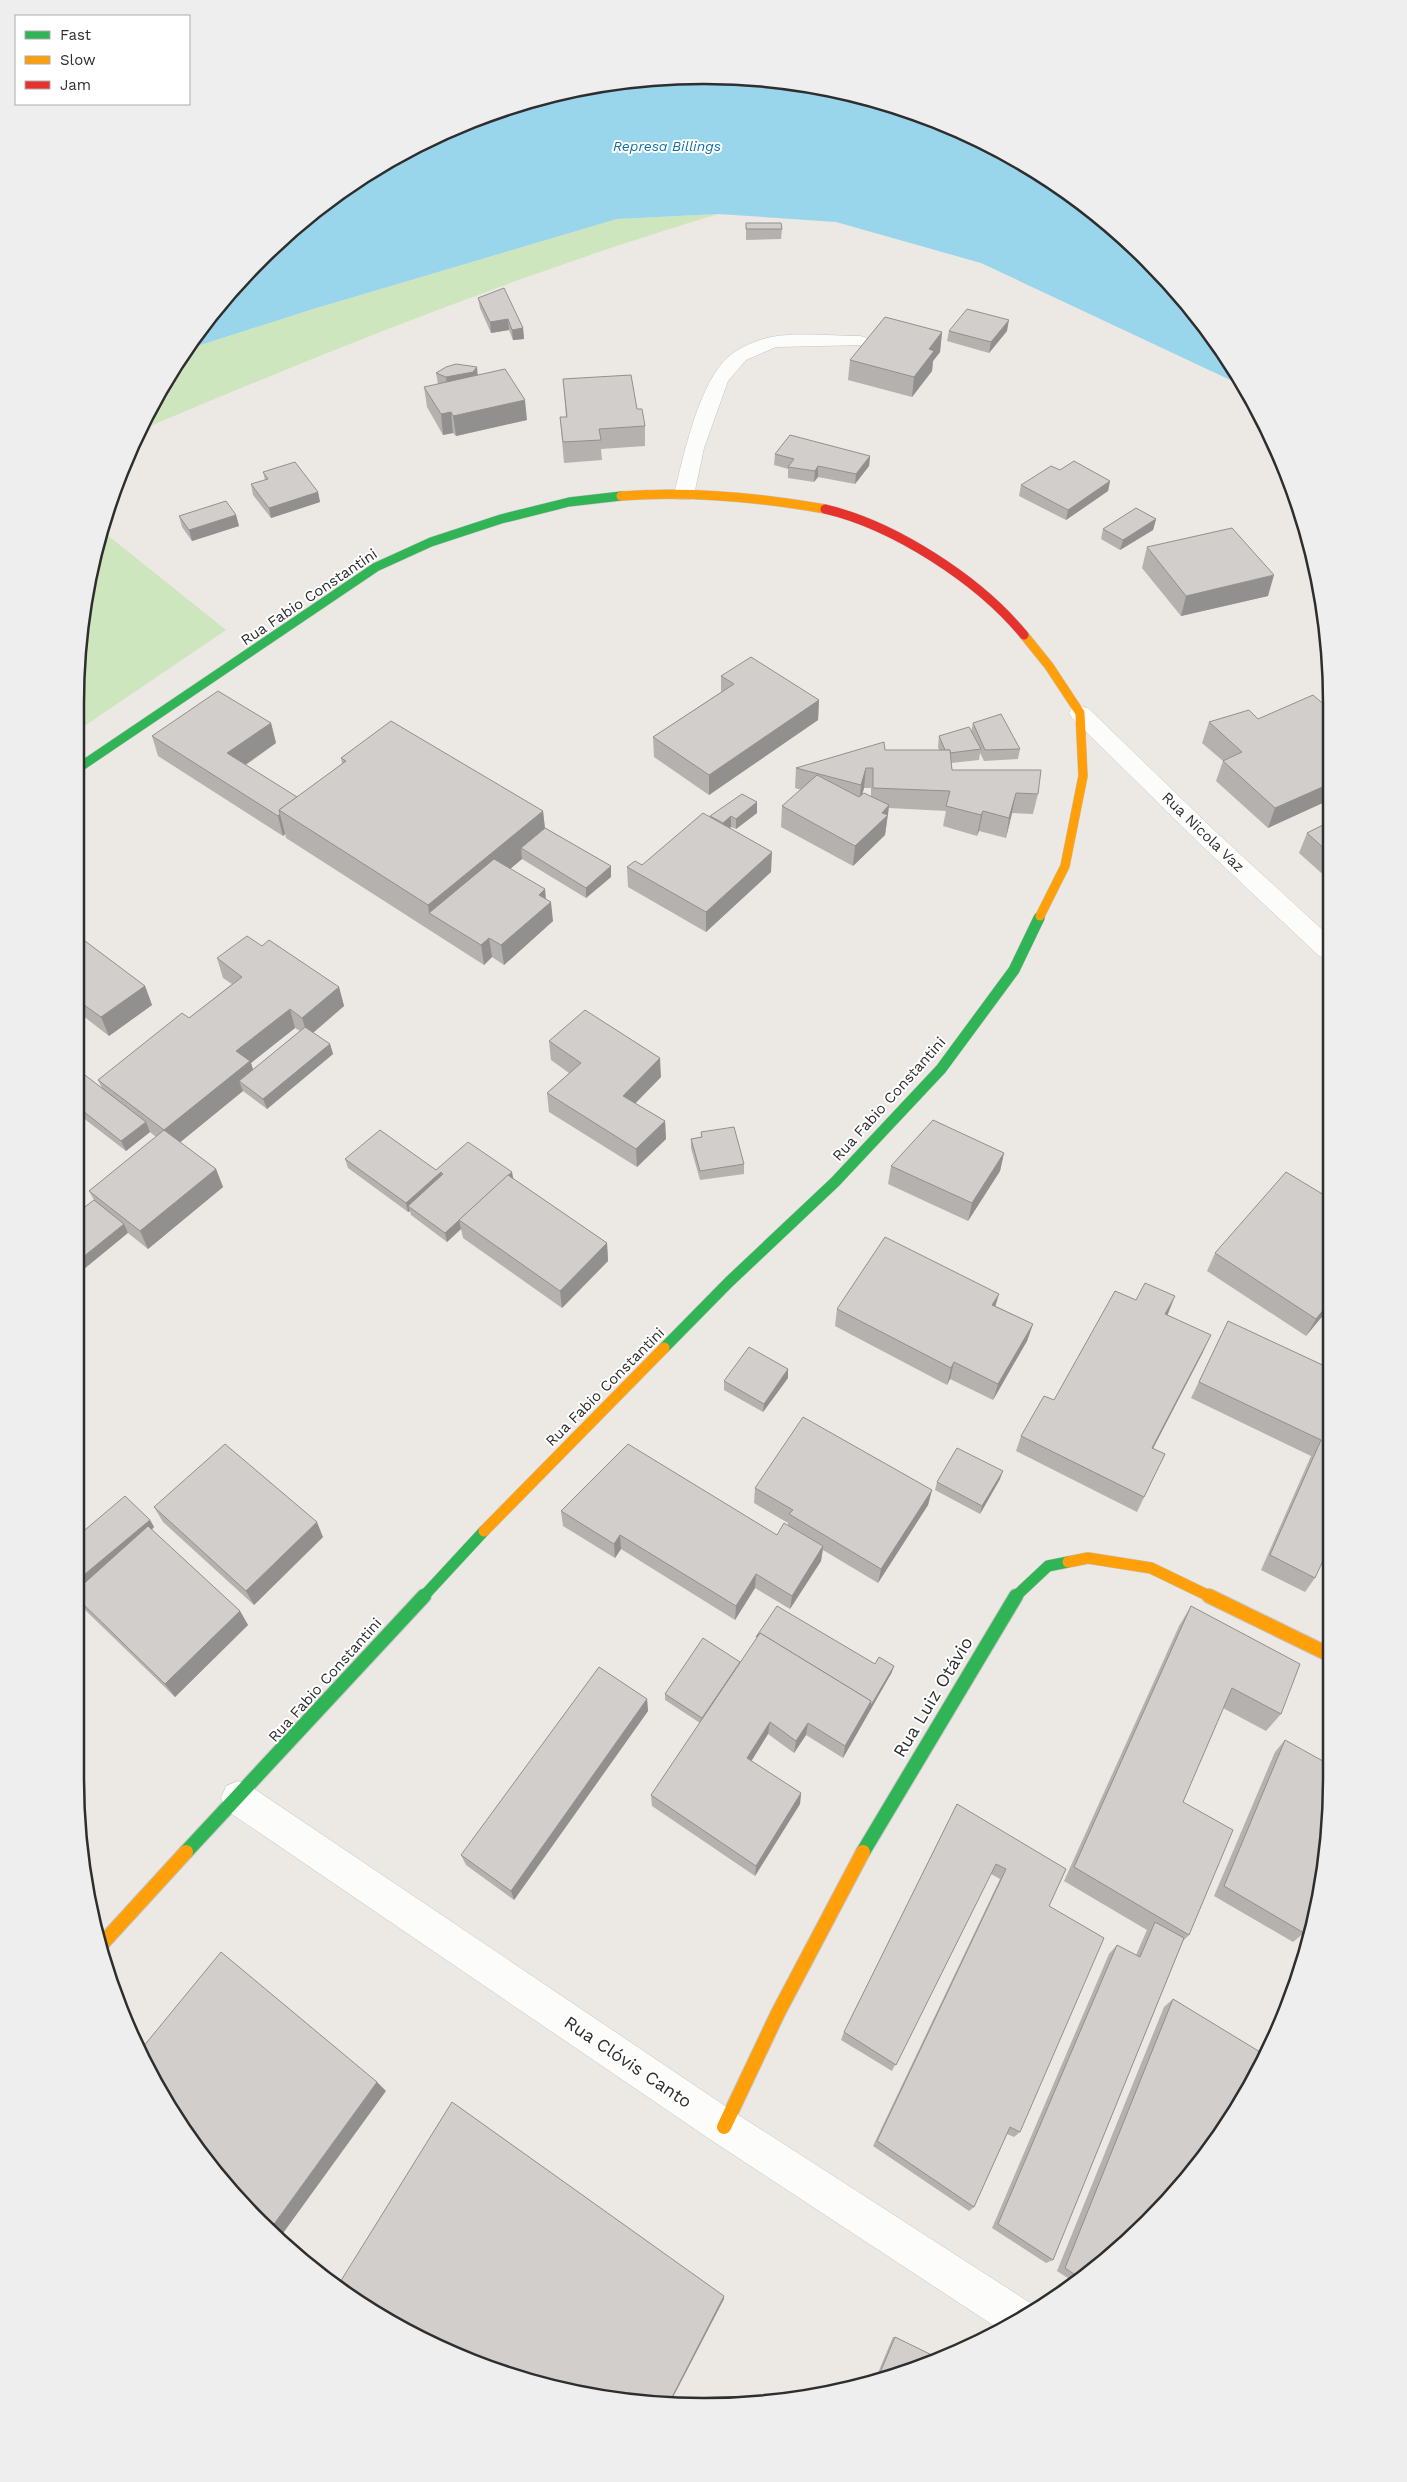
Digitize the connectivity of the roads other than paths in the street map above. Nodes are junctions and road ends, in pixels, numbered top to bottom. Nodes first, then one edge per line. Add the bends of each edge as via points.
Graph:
1 (859, 341) dead end
2 (684, 495) junction
3 (1080, 713) junction
4 (84, 764) edge
5 (1323, 945) edge
6 (1323, 1652) edge
7 (238, 1798) junction
8 (105, 1940) edge
9 (724, 2127) junction
10 (1013, 2315) edge

1 - 2 street via 773,342 740,356 730,364 719,381 695,448
2 - 3 street, Rua Fabio Constantini via 780,500 833,510 887,529 938,560 995,607 1049,666
2 - 4 street, Rua Fabio Constantini via 643,494 569,502 501,519 431,542 376,567
3 - 5 street, Rua Nicola Vaz
3 - 7 street, Rua Fabio Constantini via 1083,776 1065,866 1014,970 941,1069 835,1182 729,1282 458,1557
6 - 9 street, Rua Luiz Otávio via 1151,1568 1088,1558 1048,1566 1012,1600 873,1833 778,2013
7 - 8 street, Rua Fabio Constantini
7 - 9 street, Rua Clóvis Canto
9 - 10 street, Rua Clóvis Canto

